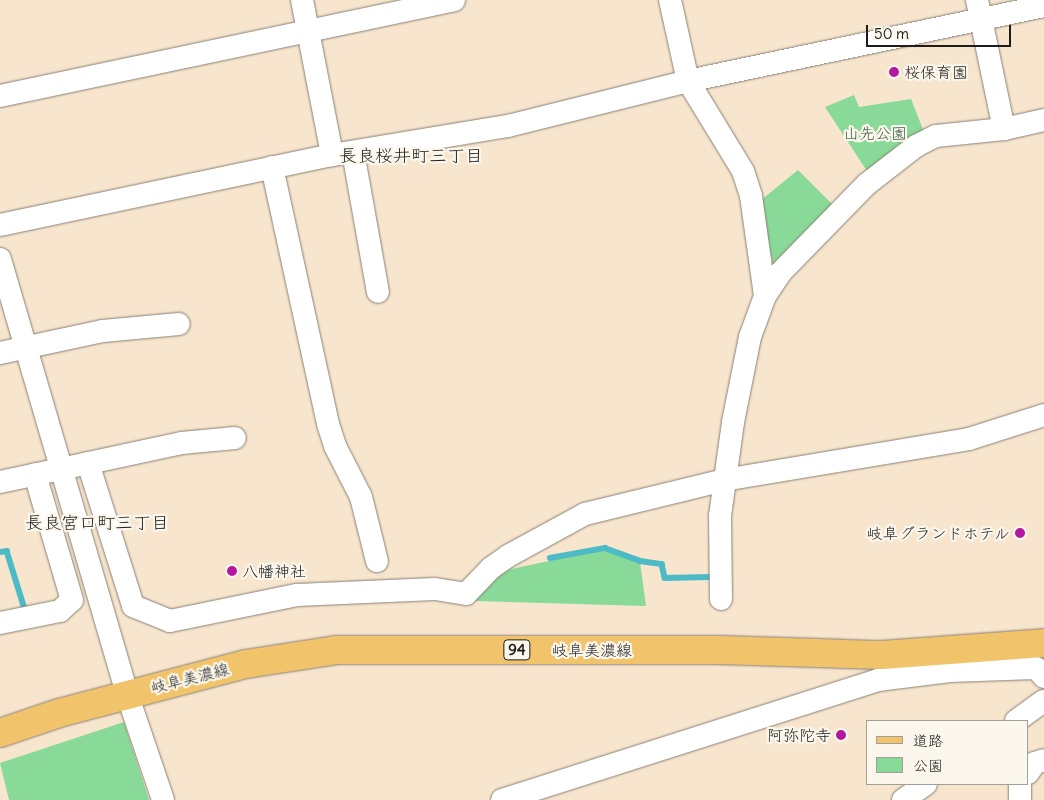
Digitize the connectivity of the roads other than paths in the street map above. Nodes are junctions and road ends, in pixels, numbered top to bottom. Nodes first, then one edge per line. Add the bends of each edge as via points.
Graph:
1 (302, 0) edge
2 (454, 0) edge
3 (670, 0) edge
4 (1044, 6) edge
5 (979, 9) edge
6 (308, 30) junction
7 (688, 81) junction
8 (0, 96) edge
9 (1044, 120) edge
10 (1004, 129) junction
11 (342, 153) junction
12 (272, 167) junction
13 (0, 225) edge
14 (0, 259) edge
15 (378, 292) dead end
16 (765, 296) junction
17 (179, 324) dead end
18 (27, 348) junction
19 (0, 353) edge
20 (1044, 415) edge
21 (235, 438) dead end
22 (88, 463) junction
23 (60, 469) junction
24 (35, 474) junction
25 (724, 480) junction
26 (0, 482) edge
27 (377, 561) dead end
28 (720, 599) dead end
29 (0, 623) edge
30 (1044, 643) edge
31 (1044, 676) edge
32 (127, 694) junction
33 (1044, 702) edge
34 (1017, 720) edge
35 (0, 733) edge
36 (1044, 760) edge
37 (1029, 772) edge
38 (925, 785) edge
39 (1020, 785) edge
40 (163, 800) edge
41 (502, 800) edge
42 (903, 800) edge
43 (1020, 800) edge

1 - 6 street
2 - 6 street
3 - 7 street
4 - 5 street
5 - 7 street
5 - 10 street
6 - 8 street
6 - 11 street
7 - 11 street via 508,126
7 - 16 street via 743,171 751,196
9 - 10 street
10 - 16 street via 936,136 916,146 847,203 781,272
11 - 12 street
11 - 15 street
12 - 13 street
12 - 27 street via 328,424 335,446 361,497
14 - 18 street
16 - 25 street via 750,337
17 - 18 street via 103,331
18 - 19 street
18 - 23 street
20 - 25 street via 969,439
21 - 22 street via 182,443
22 - 23 street
22 - 25 street via 133,606 170,621 297,595 436,589 466,594 491,568 508,556 585,514
23 - 24 street
23 - 32 street
24 - 26 street
24 - 29 street via 72,600 60,611
25 - 28 street via 720,516
30 - 32 main road, 岐阜美濃線 / 94 via 882,655 719,650 336,650 246,664
31 - 41 street via 1036,668 950,671 878,680
32 - 35 main road, 岐阜美濃線 / 94
32 - 40 street
33 - 34 street
36 - 37 street via 1035,763
38 - 42 street
39 - 43 street

